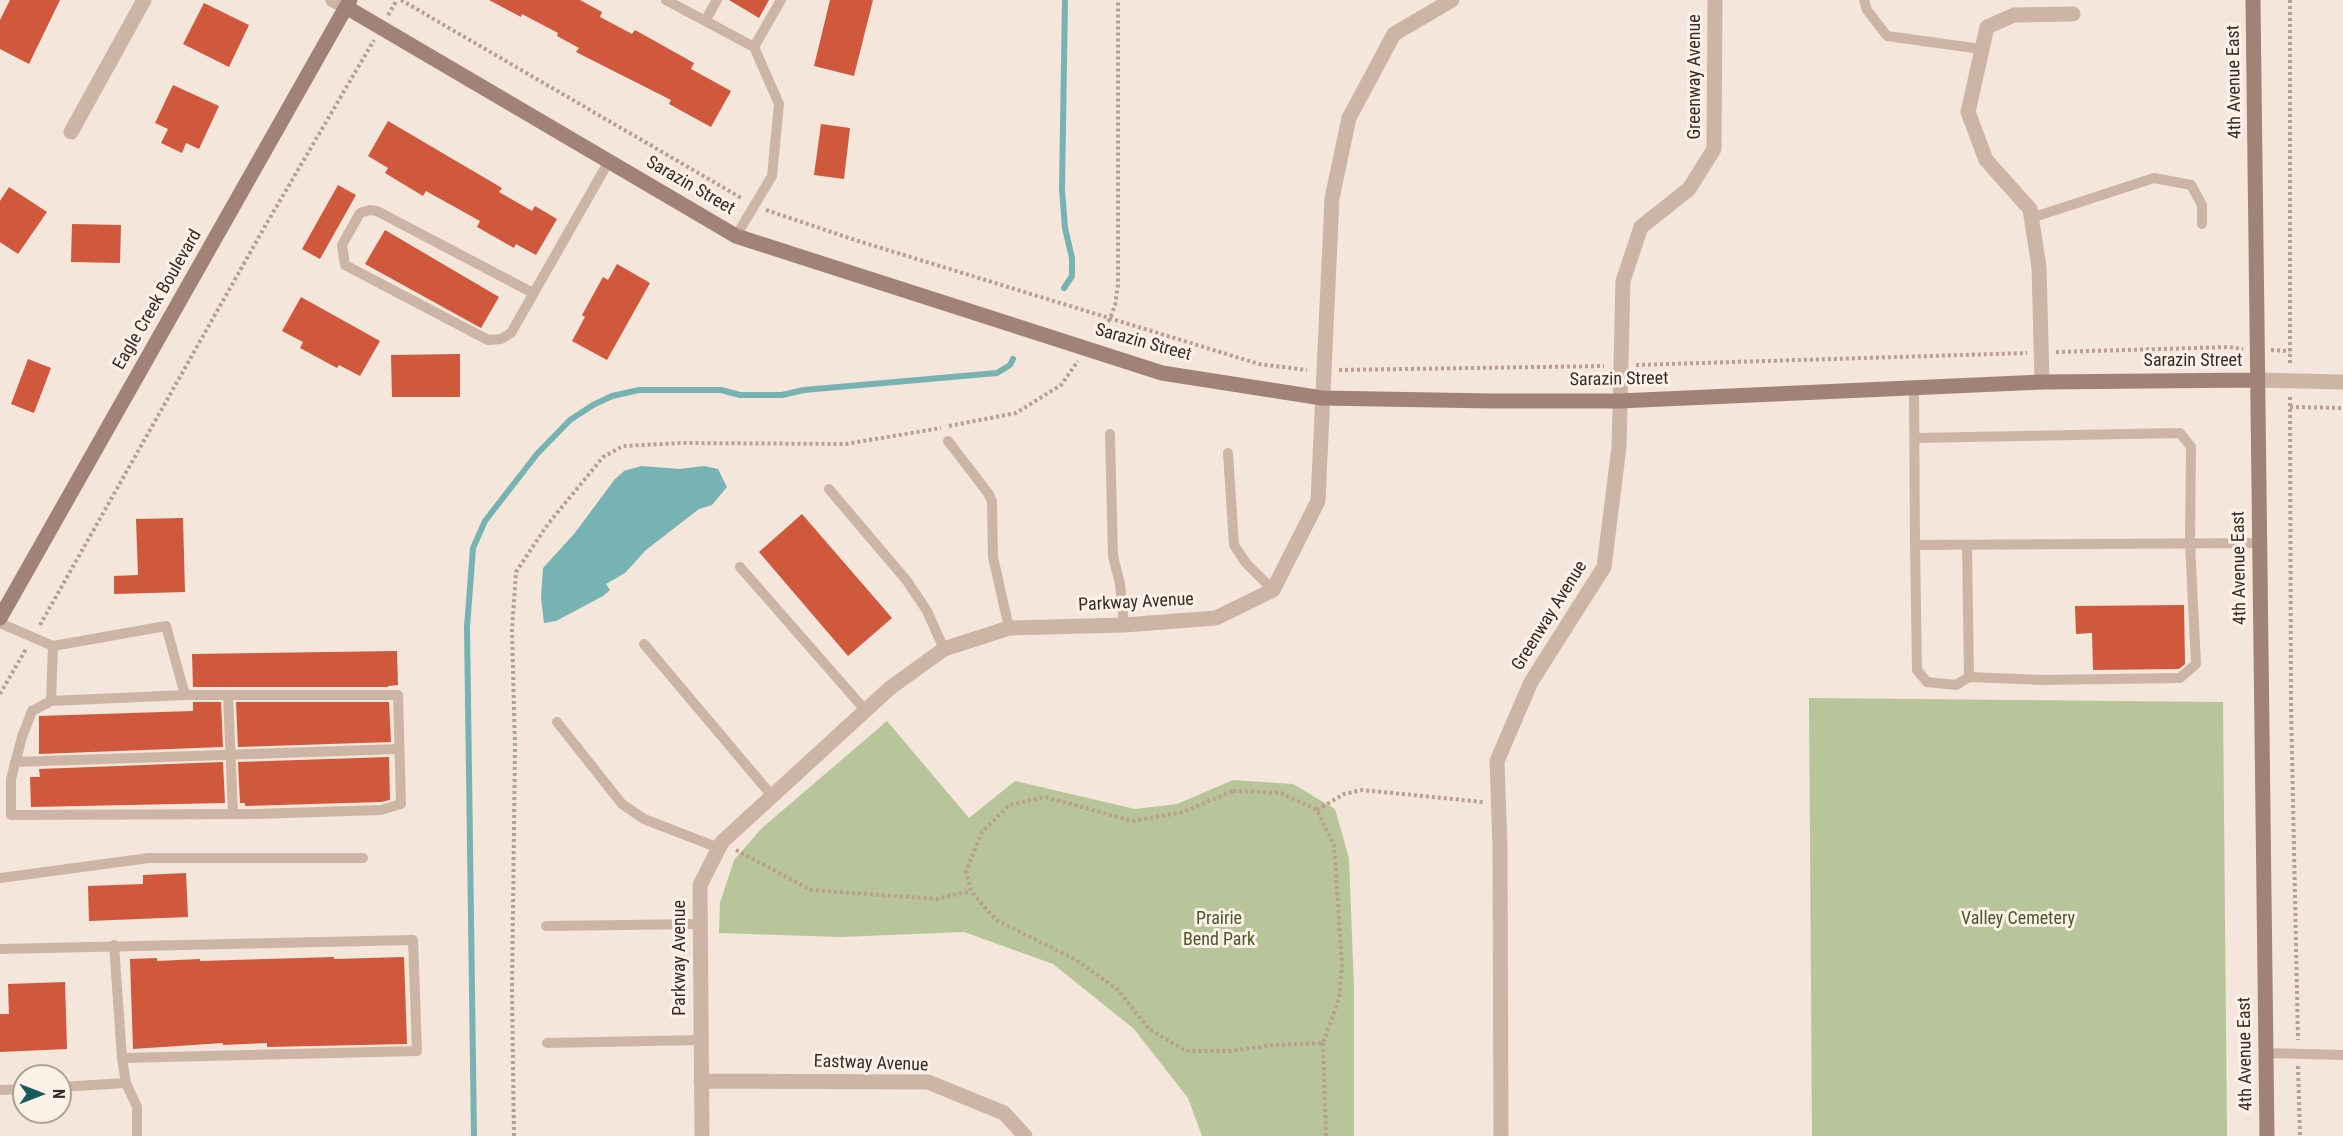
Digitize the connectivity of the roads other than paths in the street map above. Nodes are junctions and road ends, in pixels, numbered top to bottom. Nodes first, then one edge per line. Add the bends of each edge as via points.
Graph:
1 (144, 0) edge
2 (666, 0) edge
3 (717, 0) edge
4 (781, 0) edge
5 (1452, 0) edge
6 (1715, 0) edge
7 (1864, 0) edge
8 (2253, 0) edge
9 (343, 2) edge
10 (2073, 15) dead end
11 (705, 21) junction
12 (754, 47) junction
13 (1981, 49) junction
14 (71, 132) dead end
15 (609, 161) junction
16 (2031, 218) junction
17 (2202, 224) dead end
18 (736, 236) junction
19 (533, 293) junction
20 (2257, 380) junction
21 (2042, 381) junction
22 (2343, 382) edge
23 (1914, 387) junction
24 (1322, 398) junction
25 (1619, 401) junction
26 (1110, 434) dead end
27 (1916, 438) junction
28 (948, 441) dead end
29 (1228, 453) dead end
30 (829, 489) dead end
31 (2190, 543) junction
32 (2259, 543) junction
33 (1915, 545) junction
34 (1967, 545) junction
35 (740, 567) dead end
36 (1273, 590) junction
37 (0, 618) edge
38 (0, 623) edge
39 (1124, 625) junction
40 (1009, 628) junction
41 (644, 644) dead end
42 (53, 645) junction
43 (944, 649) junction
44 (1969, 677) junction
45 (186, 695) junction
46 (228, 695) junction
47 (51, 701) junction
48 (866, 711) junction
49 (557, 722) dead end
50 (399, 749) junction
51 (231, 756) junction
52 (15, 762) junction
53 (773, 797) junction
54 (233, 814) junction
55 (721, 845) junction
56 (363, 858) dead end
57 (0, 878) edge
58 (700, 924) junction
59 (546, 926) dead end
60 (114, 945) junction
61 (0, 949) edge
62 (700, 1040) junction
63 (547, 1043) dead end
64 (2266, 1053) junction
65 (2343, 1054) edge
66 (122, 1058) junction
67 (701, 1081) junction
68 (126, 1083) junction
69 (72, 1086) edge
70 (137, 1136) edge
71 (702, 1136) edge
72 (1025, 1136) edge
73 (1501, 1136) edge
74 (2267, 1136) edge

1 - 14 street
2 - 11 lane
3 - 11 lane
4 - 12 lane
5 - 24 street via 1394,34 1349,118 1332,198
6 - 25 street, Greenway Avenue via 1714,149 1689,189 1641,226 1623,281
7 - 13 lane via 1887,36
8 - 20 street, 4th Avenue East
9 - 15 street, Sarazin Street
9 - 37 street, Eagle Creek Boulevard
10 - 13 street via 2013,15 1986,27
11 - 12 lane
12 - 18 lane via 779,104 772,176
13 - 16 street via 1968,112 1986,160 2030,209
15 - 18 street, Sarazin Street
15 - 19 lane
16 - 17 lane via 2154,178 2191,185 2202,205
16 - 21 street via 2039,267
18 - 24 street, Sarazin Street via 1162,373
19 - 19 lane via 511,333 488,340 345,265 342,245 360,213 377,211
20 - 21 street, Sarazin Street
20 - 22 street, Sarazin Street
20 - 32 street, 4th Avenue East
21 - 23 street, Sarazin Street
23 - 25 street, Sarazin Street
23 - 27 lane
24 - 25 street, Sarazin Street
24 - 36 street via 1318,501
25 - 73 street, Greenway Avenue via 1619,447 1604,567 1531,682 1497,761
26 - 39 lane via 1113,556
27 - 31 lane via 2180,433 2191,447
27 - 33 lane
28 - 40 lane via 992,501 993,557
29 - 36 lane via 1234,545
30 - 43 lane via 907,581 927,611
31 - 32 lane
31 - 34 lane
31 - 44 lane via 2196,664 2180,678
32 - 64 street, 4th Avenue East
33 - 34 lane
33 - 44 lane via 1917,670 1927,682 1956,685
34 - 44 lane
35 - 48 lane
36 - 39 street, Parkway Avenue via 1216,618
38 - 42 lane
39 - 40 street, Parkway Avenue
40 - 43 street, Parkway Avenue
41 - 53 lane
42 - 45 lane via 166,626
42 - 47 lane
43 - 48 street, Parkway Avenue via 890,688
45 - 46 lane
45 - 47 lane
46 - 50 lane via 398,695
46 - 51 lane
47 - 52 lane via 32,711
48 - 53 street, Parkway Avenue
49 - 55 lane via 622,804 644,819
50 - 51 lane
50 - 54 lane via 401,804 381,810
51 - 52 lane
51 - 54 lane
52 - 54 lane via 10,779 11,815
53 - 55 street, Parkway Avenue
55 - 58 street, Parkway Avenue via 700,885
56 - 57 lane via 150,858
58 - 59 lane
58 - 62 street, Parkway Avenue
60 - 61 lane
60 - 66 lane
60 - 66 lane via 413,940 417,1052
62 - 63 lane
62 - 67 street, Parkway Avenue
64 - 65 lane
64 - 74 street, 4th Avenue East
66 - 68 lane
67 - 71 street, Parkway Avenue
67 - 72 street, Eastway Avenue via 928,1082 1004,1113
68 - 69 lane
68 - 70 lane via 137,1107

